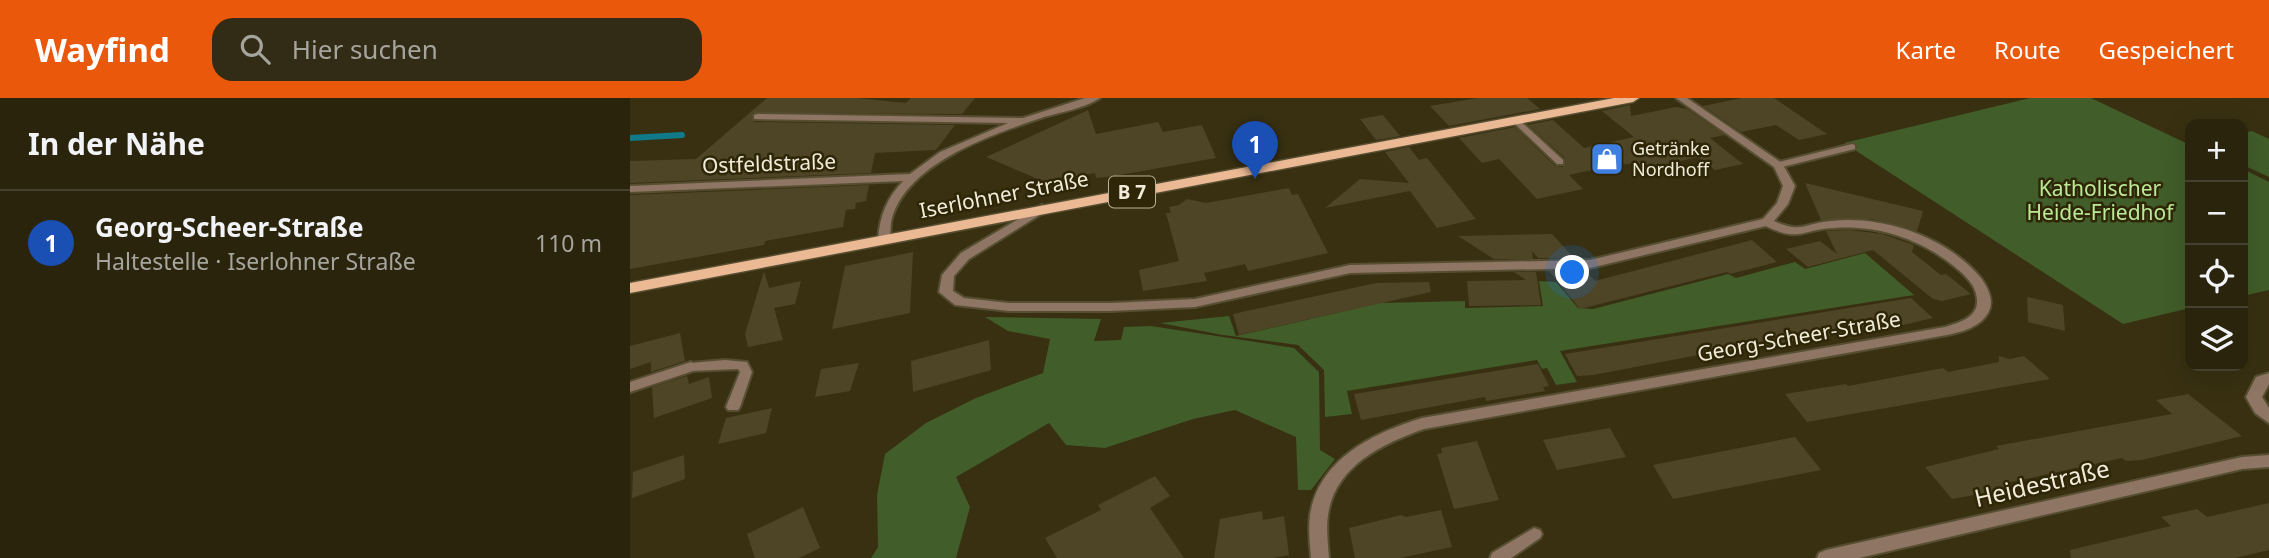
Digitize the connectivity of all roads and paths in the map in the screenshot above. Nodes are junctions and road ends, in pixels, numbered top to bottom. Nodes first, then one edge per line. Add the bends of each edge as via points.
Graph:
1 (1095, 98) edge
2 (1633, 98) edge
3 (1681, 98) edge
4 (758, 117) dead end
5 (1516, 120) junction
6 (1028, 121) junction
7 (1852, 147) dead end
8 (1560, 162) dead end
9 (1778, 165) junction
10 (910, 177) junction
11 (630, 189) edge
12 (1042, 209) junction
13 (1766, 222) junction
14 (884, 239) junction
15 (630, 288) edge
16 (691, 367) joint
17 (2269, 378) edge
18 (630, 387) edge
19 (733, 407) dead end
20 (2269, 416) edge
21 (2269, 461) edge
22 (1534, 534) dead end
23 (1320, 558) edge
24 (1498, 558) edge
25 (1826, 558) edge

1 - 6 street
2 - 5 main road, Iserlohner Straße / B 7
3 - 9 street
4 - 6 street
5 - 8 lane
5 - 12 main road, Iserlohner Straße / B 7
6 - 10 street via 970,140
7 - 9 lane
9 - 13 street via 1788,186 1782,204
10 - 11 street, Ostfeldstraße
10 - 14 street via 886,216
12 - 13 street, Georg-Scheer-Straße via 965,256 948,275 946,292 960,302 1009,307 1195,303 1350,269 1590,264
12 - 14 main road, Iserlohner Straße / B 7
13 - 23 street, Georg-Scheer-Straße via 1791,232 1834,224 1869,226 1928,241 1980,286 1985,301 1982,311 1974,321 1947,331 1422,424 1398,432 1357,452 1331,482 1318,512
14 - 15 main road, Iserlohner Straße / B 7
16 - 18 street
16 - 19 lane via 742,365 746,372
17 - 20 street via 2261,381 2254,397
21 - 25 street, Heidestraße via 2242,463
22 - 24 lane

